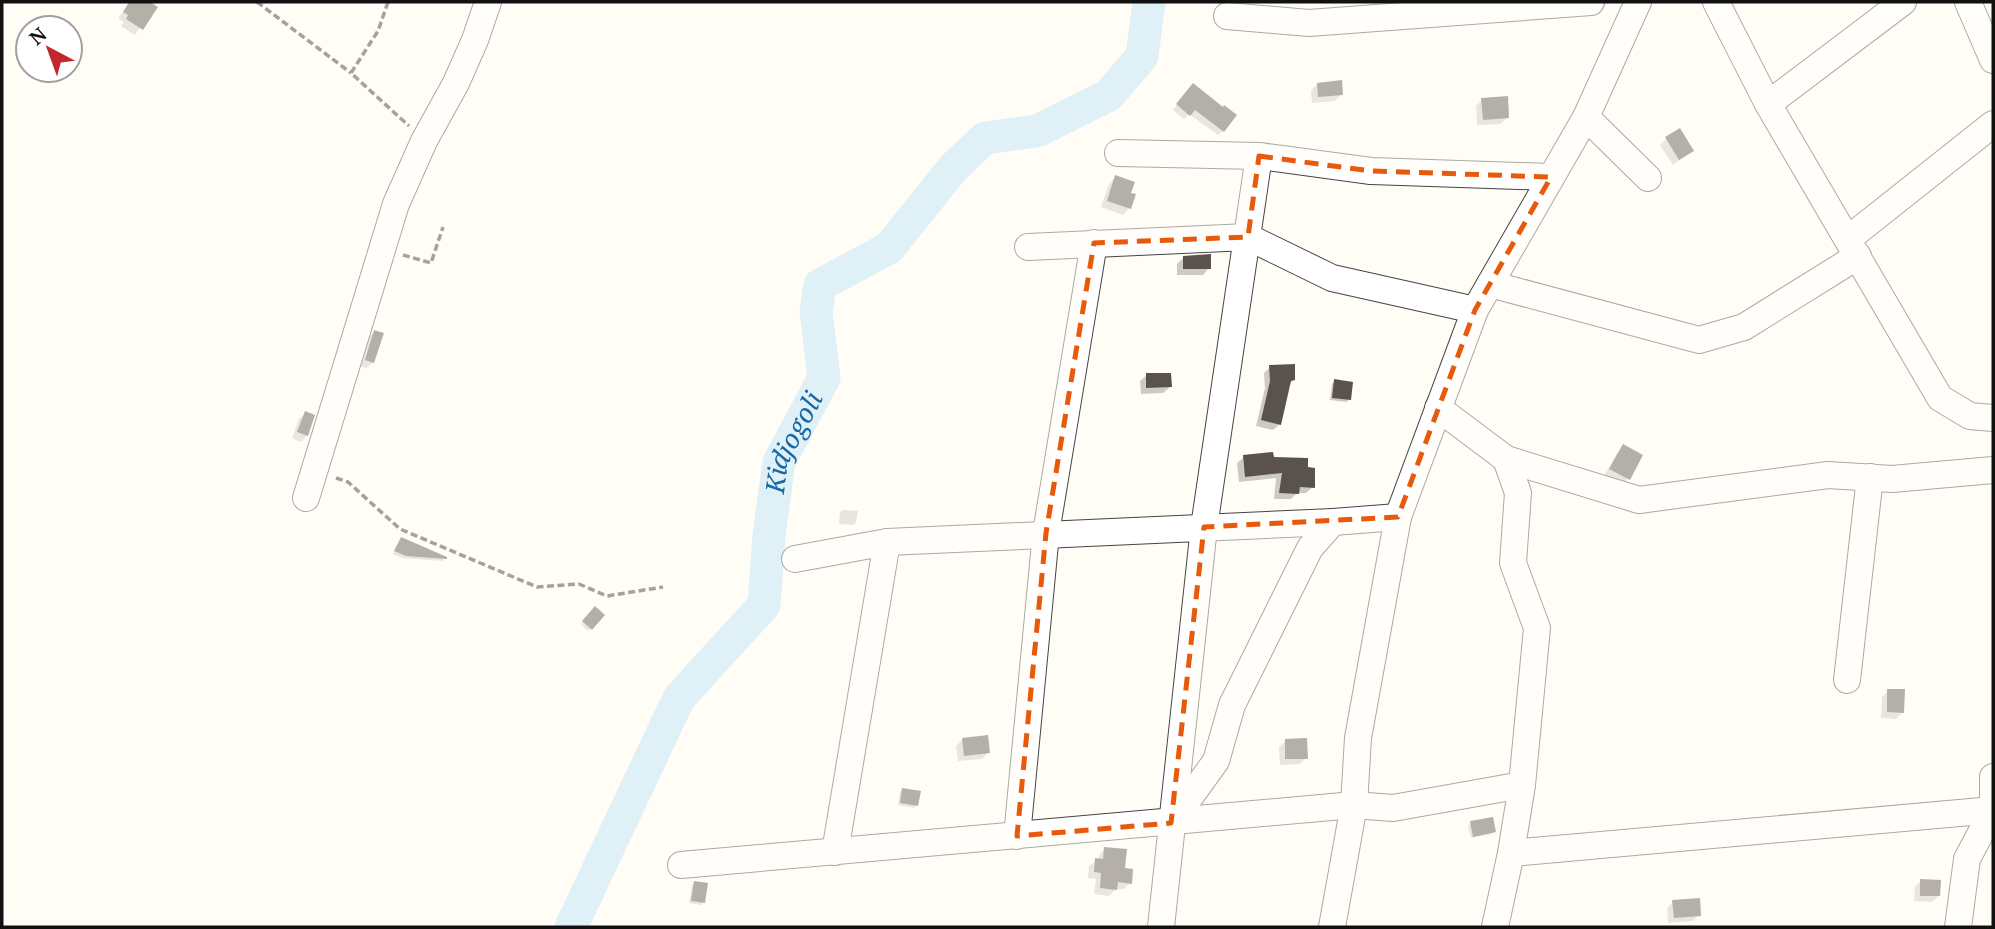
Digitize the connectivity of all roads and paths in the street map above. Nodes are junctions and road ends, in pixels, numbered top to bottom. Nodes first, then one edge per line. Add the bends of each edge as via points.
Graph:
1 (257, 2) edge
2 (388, 2) edge
3 (488, 2) edge
4 (1591, 2) edge
5 (1638, 2) edge
6 (1716, 2) edge
7 (1903, 2) edge
8 (1968, 2) edge
9 (1227, 16) dead end
10 (1993, 60) edge
11 (351, 73) junction
12 (1768, 104) junction
13 (1586, 117) junction
14 (1993, 124) edge
15 (424, 141) junction
16 (1118, 153) dead end
17 (1259, 156) junction
18 (1551, 177) junction
19 (1648, 178) dead end
20 (443, 227) dead end
21 (1248, 237) junction
22 (1094, 243) junction
23 (1028, 247) dead end
24 (1853, 247) junction
25 (381, 249) junction
26 (1490, 284) junction
27 (1475, 310) junction
28 (1438, 408) junction
29 (1993, 418) edge
30 (1506, 459) junction
31 (314, 470) junction
32 (1993, 470) edge
33 (1870, 477) junction
34 (306, 498) dead end
35 (1398, 517) junction
36 (1333, 522) junction
37 (1203, 527) junction
38 (1046, 533) junction
39 (887, 542) junction
40 (795, 559) dead end
41 (663, 587) dead end
42 (1847, 680) dead end
43 (1993, 776) edge
44 (1522, 785) junction
45 (1354, 806) junction
46 (1993, 810) edge
47 (1171, 823) junction
48 (1017, 836) junction
49 (835, 852) junction
50 (1511, 853) junction
51 (681, 865) dead end
52 (1161, 927) edge
53 (1332, 927) edge
54 (1495, 927) edge
55 (1958, 927) edge

1 - 11 path
2 - 11 path via 378,31
3 - 15 street via 460,72
4 - 9 street via 1309,23
5 - 13 street
6 - 12 street
7 - 12 street
8 - 10 street
11 - 15 path
12 - 24 street
13 - 18 street
13 - 19 street
14 - 24 street
15 - 25 street
16 - 17 street
17 - 18 street via 1371,170
17 - 21 street
18 - 26 street
20 - 25 path via 431,263
21 - 22 street
21 - 27 street via 1332,278
21 - 37 street
22 - 23 street
22 - 38 street
24 - 26 street via 1744,327 1699,340
24 - 29 street via 1940,398 1970,416
25 - 31 street
26 - 27 street
27 - 28 street
28 - 30 street
28 - 35 street
30 - 33 street via 1639,500 1828,475
30 - 44 street via 1518,493 1513,564 1537,628
31 - 34 street
31 - 41 path via 348,482 400,528 537,587 579,584 607,596
32 - 33 street
33 - 42 street
35 - 36 street
35 - 45 street via 1358,738
36 - 37 street
36 - 47 street via 1310,548 1232,705 1216,761
37 - 38 street
37 - 47 street
38 - 39 street
38 - 48 street
39 - 40 street
39 - 49 street
43 - 46 street
44 - 45 street via 1393,808
44 - 50 street
45 - 47 street
45 - 53 street
46 - 50 street
46 - 55 street via 1967,859
47 - 48 street
47 - 52 street
48 - 49 street
49 - 51 street
50 - 54 street

